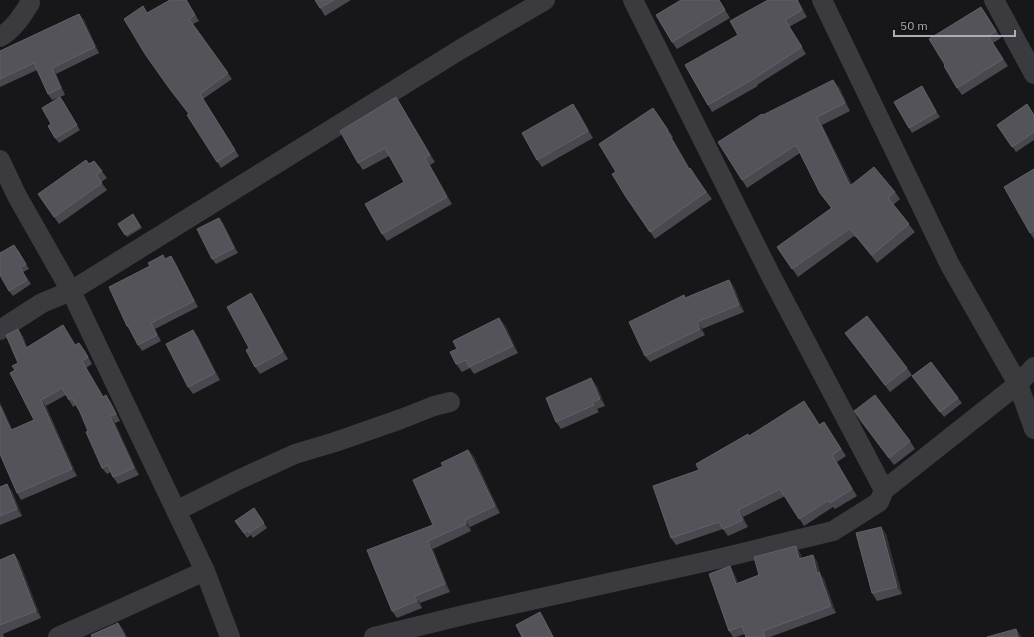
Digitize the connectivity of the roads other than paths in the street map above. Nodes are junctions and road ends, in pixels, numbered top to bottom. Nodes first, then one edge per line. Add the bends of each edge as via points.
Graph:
1 (545, 0) edge
2 (633, 0) edge
3 (822, 0) edge
4 (994, 0) edge
5 (30, 3) dead end
6 (0, 37) edge
7 (1034, 74) edge
8 (0, 160) edge
9 (71, 291) junction
10 (0, 330) edge
11 (1034, 367) edge
12 (1018, 384) junction
13 (450, 402) dead end
14 (1034, 429) edge
15 (884, 490) junction
16 (176, 511) junction
17 (205, 571) junction
18 (58, 637) edge
19 (230, 637) edge
20 (374, 637) edge

1 - 9 street via 461,49
2 - 15 street via 772,278
3 - 12 street via 950,265
4 - 7 street
5 - 6 street via 21,18
8 - 9 street via 17,196
9 - 10 street via 42,304
9 - 16 street
11 - 12 street
12 - 14 street
12 - 15 street
13 - 16 street via 294,454
15 - 20 street via 879,502 833,531
16 - 17 street
17 - 18 street
17 - 19 street

